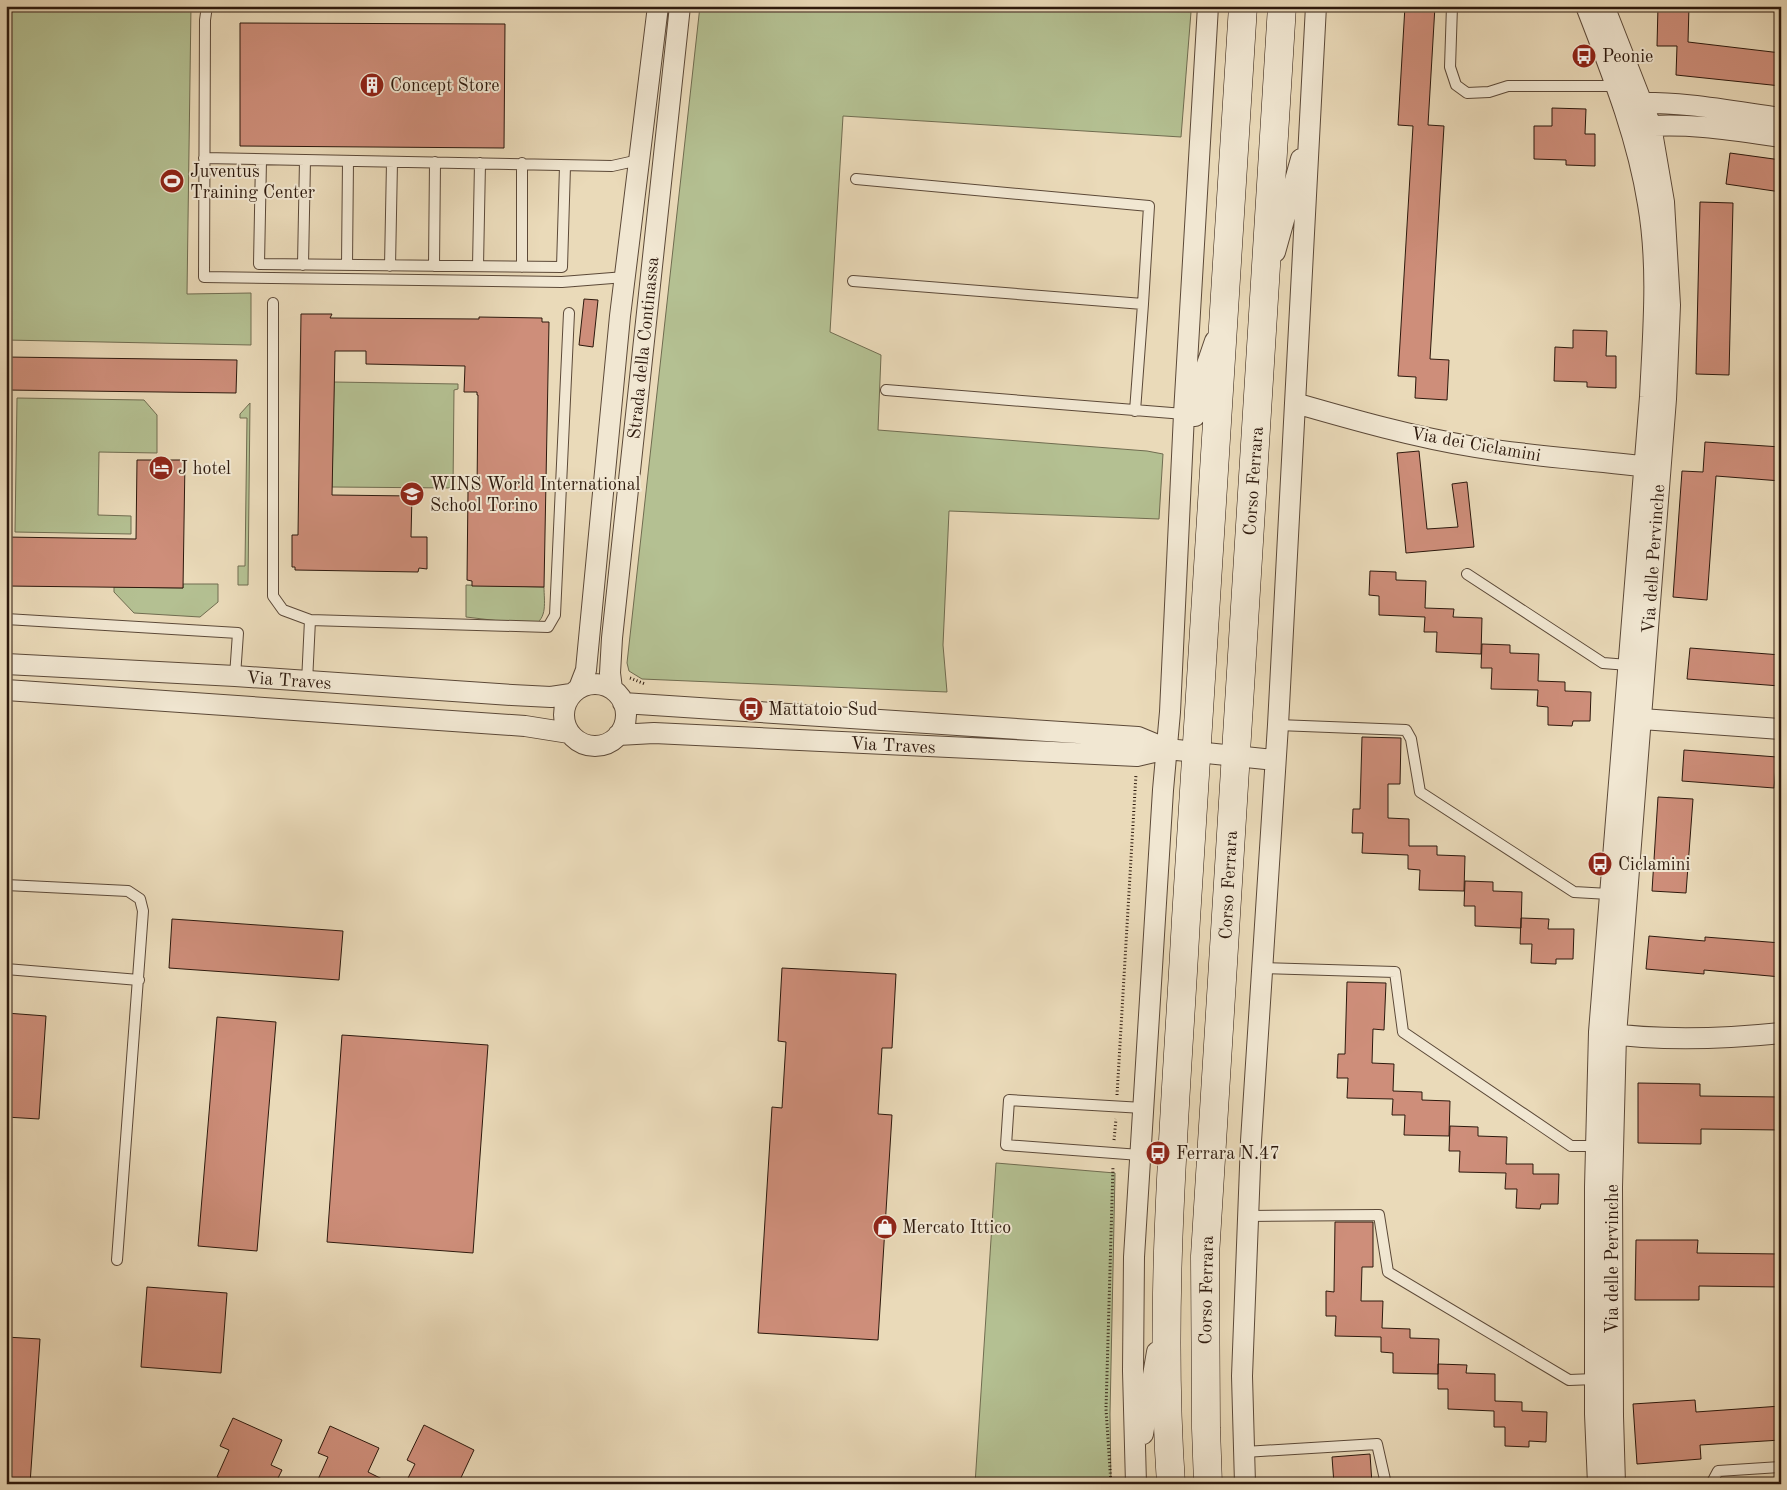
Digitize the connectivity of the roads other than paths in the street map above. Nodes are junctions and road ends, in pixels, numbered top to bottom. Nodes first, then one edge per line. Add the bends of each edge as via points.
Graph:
1 (207, 6) edge
2 (658, 6) edge
3 (680, 6) edge
4 (1208, 6) edge
5 (1243, 6) edge
6 (1282, 6) edge
7 (1316, 6) edge
8 (1452, 6) edge
9 (1586, 6) edge
10 (1604, 6) edge
11 (1628, 98) junction
12 (1781, 118) edge
13 (1641, 127) junction
14 (1310, 131) junction
15 (1781, 137) edge
16 (204, 158) junction
17 (261, 160) junction
18 (305, 160) junction
19 (639, 160) junction
20 (348, 161) junction
21 (392, 162) junction
22 (435, 162) junction
23 (480, 163) junction
24 (522, 163) junction
25 (565, 166) junction
26 (856, 179) dead end
27 (303, 265) junction
28 (347, 265) junction
29 (390, 266) junction
30 (434, 266) junction
31 (478, 266) junction
32 (522, 267) junction
33 (625, 277) junction
34 (853, 281) dead end
35 (1265, 287) junction
36 (273, 303) dead end
37 (1142, 304) junction
38 (569, 313) dead end
39 (1224, 313) junction
40 (886, 390) dead end
41 (1295, 403) junction
42 (1135, 411) junction
43 (1184, 414) junction
44 (1182, 463) junction
45 (1651, 467) junction
46 (1467, 574) dead end
47 (6, 619) edge
48 (310, 620) junction
49 (6, 664) edge
50 (1628, 665) junction
51 (235, 676) junction
52 (307, 682) junction
53 (6, 690) edge
54 (575, 691) junction
55 (618, 696) junction
56 (1632, 718) junction
57 (1278, 725) junction
58 (1781, 729) edge
59 (569, 733) junction
60 (618, 735) junction
61 (1167, 749) junction
62 (1197, 751) junction
63 (1235, 757) junction
64 (1275, 760) junction
65 (6, 885) edge
66 (1609, 894) junction
67 (1262, 968) junction
68 (6, 969) edge
69 (139, 980) junction
70 (1608, 1033) junction
71 (1781, 1033) edge
72 (1143, 1108) junction
73 (1596, 1146) junction
74 (1140, 1155) junction
75 (1248, 1216) junction
76 (117, 1260) dead end
77 (1168, 1275) junction
78 (1595, 1379) junction
79 (1245, 1452) junction
80 (1781, 1467) edge
81 (1136, 1480) edge
82 (1171, 1484) edge
83 (1208, 1484) edge
84 (1245, 1484) edge
85 (1386, 1484) edge
86 (1598, 1484) edge
87 (1615, 1484) edge
88 (1711, 1484) edge

1 - 16 lane
2 - 19 street, Strada della Continassa
3 - 55 street, Strada della Continassa via 612,638 610,673
4 - 43 street
5 - 39 main road
6 - 35 main road, Corso Ferrara
7 - 14 street, Corso Ferrara
8 - 11 lane via 1450,68 1456,85 1467,93 1489,92 1508,86
9 - 11 street, Via delle Pervinche
10 - 11 street, Via delle Pervinche
11 - 12 street
11 - 13 street, Via delle Pervinche
13 - 15 street via 1709,127
13 - 45 street, Via delle Pervinche via 1652,244 1658,398
14 - 35 street, Corso Ferrara
14 - 41 street, Corso Ferrara
16 - 17 lane
16 - 33 lane via 204,277 562,282
17 - 18 lane
17 - 27 lane via 259,264
18 - 20 lane
18 - 27 lane
19 - 25 lane via 612,166
19 - 33 street, Strada della Continassa
20 - 21 lane
20 - 28 lane
21 - 22 lane
21 - 29 lane
22 - 23 lane
22 - 30 lane
23 - 24 lane
23 - 31 lane
24 - 25 lane
24 - 32 lane
25 - 32 lane via 562,267
26 - 37 lane via 1149,206
27 - 28 lane
28 - 29 lane
29 - 30 lane
30 - 31 lane
31 - 32 lane
33 - 54 street, Strada della Continassa via 586,670
34 - 37 lane
35 - 63 main road, Corso Ferrara
36 - 48 lane via 273,596 283,610
37 - 42 lane
38 - 48 lane via 556,615 548,628
39 - 44 street via 1201,382
39 - 62 main road
40 - 42 lane
41 - 45 street, Via dei Ciclamini via 1413,434 1474,446
41 - 57 street, Corso Ferrara
42 - 43 lane
43 - 44 street
44 - 61 street
45 - 50 street, Via delle Pervinche
45 - 56 street, Via delle Pervinche
46 - 50 lane via 1603,663
47 - 51 lane via 238,633
48 - 52 lane
49 - 51 street, Via Traves
50 - 56 street, Via delle Pervinche
51 - 52 street, Via Traves
52 - 54 street, Via Traves via 512,695 551,696
53 - 59 street, Via Traves via 525,726
54 - 55 street via 596,684
54 - 59 street via 563,713
55 - 60 street via 626,720
55 - 61 street, Via Traves via 1138,737
56 - 58 street
56 - 66 street, Via delle Pervinche
56 - 70 street, Via delle Pervinche
57 - 64 street, Corso Ferrara
57 - 66 lane via 1406,730 1411,739 1420,792 1574,892
59 - 60 street via 584,745 593,746 611,742
60 - 61 street, Via Traves via 654,733 1132,756
61 - 62 street, Via Traves
61 - 72 street
62 - 63 street, Via Traves
62 - 77 main road
63 - 64 street, Via Traves
63 - 83 main road, Corso Ferrara via 1205,1256
64 - 67 street, Corso Ferrara
65 - 69 lane via 128,891 140,899 143,911
66 - 70 street, Via delle Pervinche
67 - 73 lane via 1395,972 1403,1032 1571,1146
67 - 75 street, Corso Ferrara
68 - 69 lane
69 - 76 lane
70 - 71 street via 1635,1037 1736,1038
70 - 73 street, Via delle Pervinche
70 - 87 street, Via delle Pervinche
72 - 74 street
72 - 74 lane via 1009,1100 1006,1145
73 - 78 street, Via delle Pervinche
74 - 81 street via 1134,1257
75 - 78 lane via 1379,1215 1388,1272 1568,1380
75 - 79 street, Corso Ferrara via 1242,1376
77 - 81 street
77 - 82 main road via 1167,1380
78 - 86 street, Via delle Pervinche
79 - 84 street, Corso Ferrara
79 - 85 lane via 1378,1444
80 - 88 lane via 1718,1471

